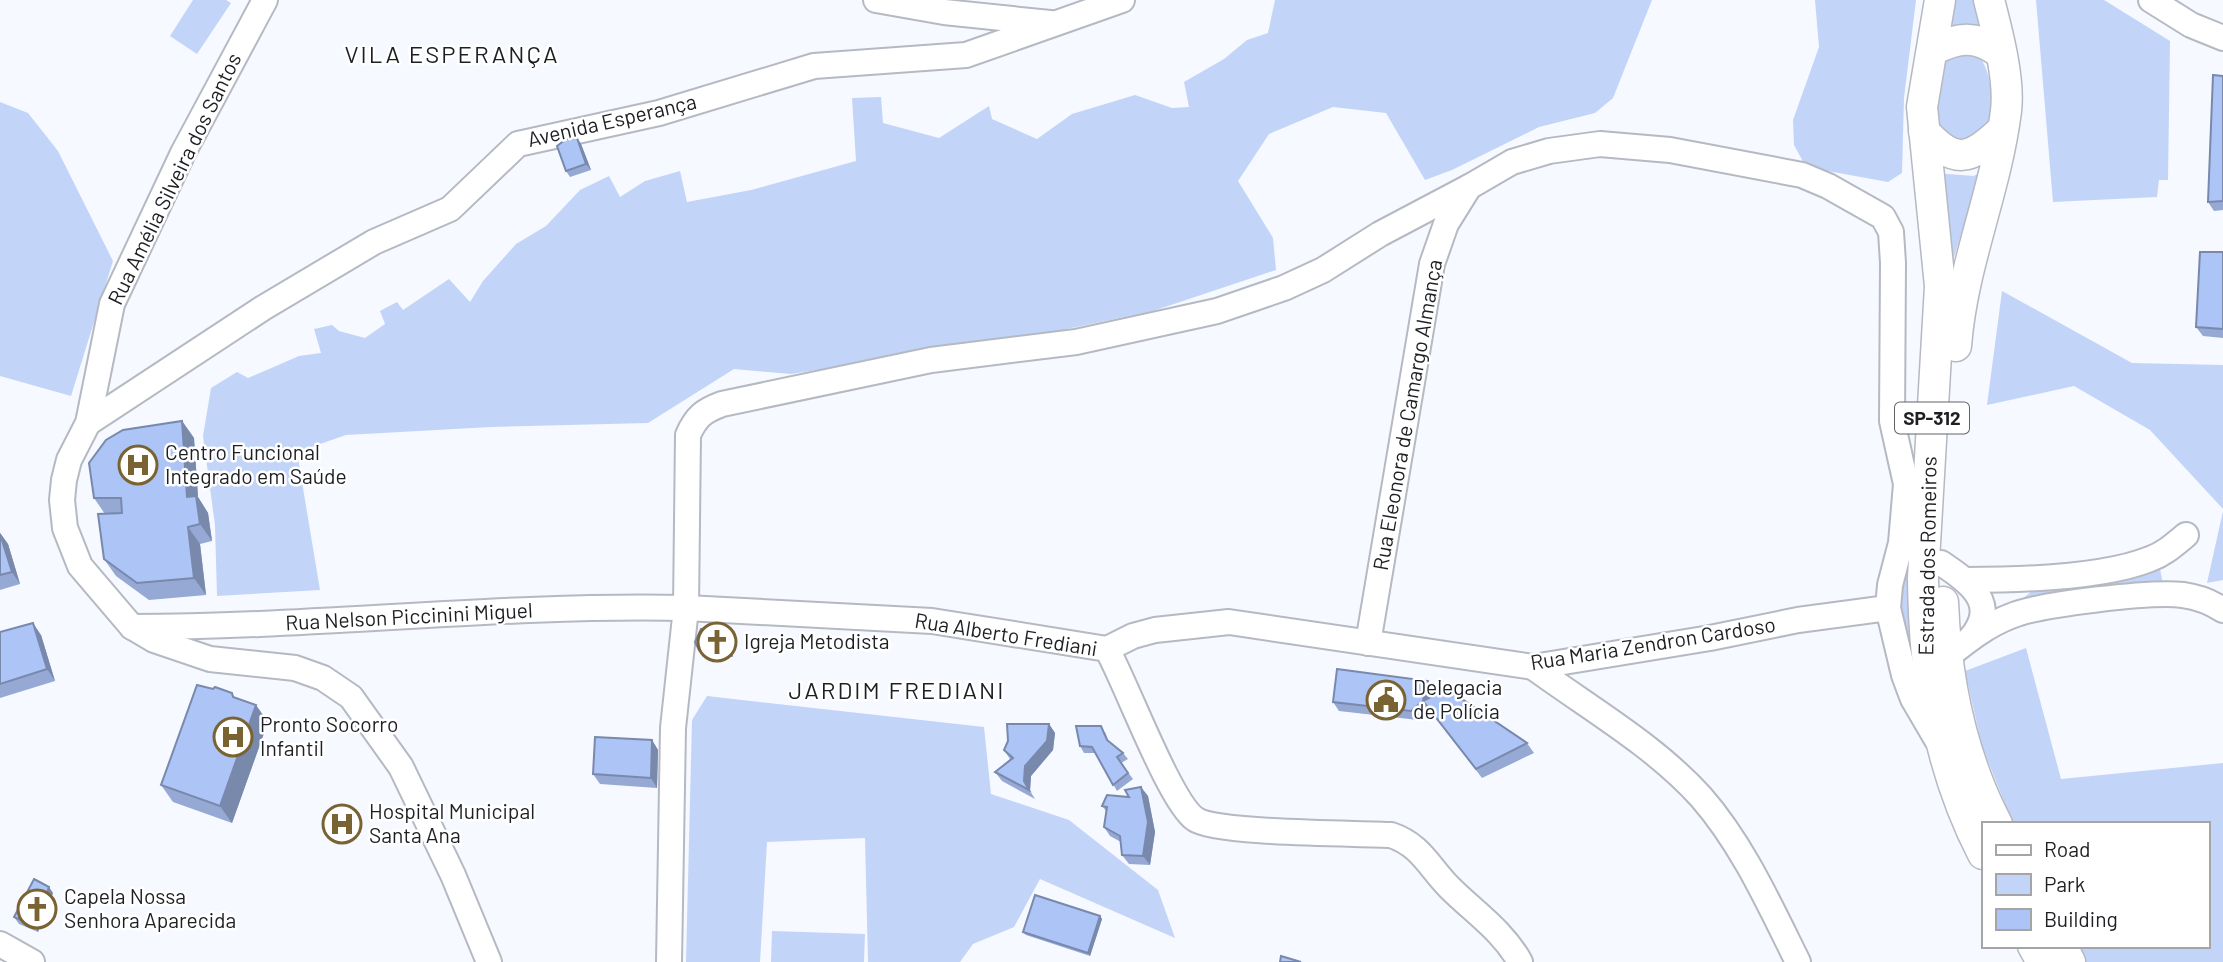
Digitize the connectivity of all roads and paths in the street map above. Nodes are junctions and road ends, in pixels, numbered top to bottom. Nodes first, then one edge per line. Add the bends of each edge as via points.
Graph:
1 (265, 0) edge
2 (876, 0) edge
3 (1122, 0) edge
4 (1940, 0) edge
5 (1989, 0) edge
6 (2151, 0) edge
7 (1054, 23) junction
8 (2223, 38) edge
9 (1933, 50) junction
10 (1999, 52) junction
11 (2002, 130) junction
12 (1924, 131) junction
13 (1469, 187) junction
14 (88, 422) junction
15 (1929, 461) junction
16 (1906, 484) junction
17 (2186, 535) dead end
18 (1941, 562) junction
19 (1966, 580) junction
20 (686, 608) junction
21 (1888, 608) junction
22 (2223, 610) edge
23 (132, 627) junction
24 (1971, 638) junction
25 (1368, 643) junction
26 (1107, 649) junction
27 (1947, 657) junction
28 (1533, 667) junction
29 (1941, 746) junction
30 (1996, 822) edge
31 (1982, 852) edge
32 (0, 944) edge
33 (32, 962) edge
34 (489, 962) edge
35 (669, 962) edge
36 (1520, 962) edge
37 (1798, 962) edge

1 - 14 street, Rua Amélia Silveira dos Santos via 183,153 113,304
2 - 7 street
3 - 7 street, Avenida Esperança
4 - 9 main road, Estrada dos Romeiros / SP-312
5 - 10 main road, Estrada dos Romeiros / SP-312
6 - 8 street
7 - 14 street, Avenida Esperança via 966,55 814,66 659,113 518,144 450,209 374,242
9 - 10 main road via 1948,42 1976,39
9 - 12 main road, Estrada dos Romeiros / SP-312 via 1922,107
10 - 11 main road, Estrada dos Romeiros / SP-312 via 2006,109
11 - 12 main road via 1964,156 1946,152
11 - 18 main road, Estrada dos Romeiros / SP-312 via 1999,156 1965,275 1958,322
12 - 15 main road, Estrada dos Romeiros / SP-312 via 1940,286
13 - 16 street, Rua Eleonora de Camargo Almança via 1512,162 1600,144 1670,150 1802,175 1883,217 1891,232 1893,263 1892,421
13 - 20 street via 1323,270 1217,311 1076,342 931,360 704,411 688,435
13 - 25 street, Rua Eleonora de Camargo Almança via 1446,224 1432,264
14 - 23 street, Rua Amélia Silveira dos Santos via 64,480 65,527 80,566
15 - 16 street
15 - 29 main road, Estrada dos Romeiros / SP-312 via 1924,626 1927,675
16 - 21 street, Rua Eleonora de Camargo Almança via 1901,544
17 - 19 street via 2164,553 2126,566 2042,578
18 - 19 street
18 - 27 main road, Estrada dos Romeiros / SP-312
19 - 24 street via 1981,602 1979,629
20 - 23 street, Rua Nelson Piccinini Miguel
20 - 26 street, Rua Alberto Frediani via 932,621
20 - 35 street via 673,728
21 - 28 street, Rua Maria Zendron Cardoso
21 - 29 street via 1913,699
22 - 24 street via 2180,595 2100,600 2013,615
23 - 34 street via 154,640 210,659 310,672 351,697 401,767
24 - 27 street
25 - 26 street, Rua Maria Zendron Cardoso via 1229,622 1154,630
25 - 28 street, Rua Maria Zendron Cardoso
26 - 36 street, Rua Alberto Frediani via 1173,791 1193,818 1223,827 1391,835 1407,840 1449,887 1483,916
27 - 30 main road, Estrada dos Romeiros / SP-312 via 1955,712
28 - 37 street via 1672,768 1703,799 1776,912
29 - 31 main road, Estrada dos Romeiros / SP-312
32 - 33 street

